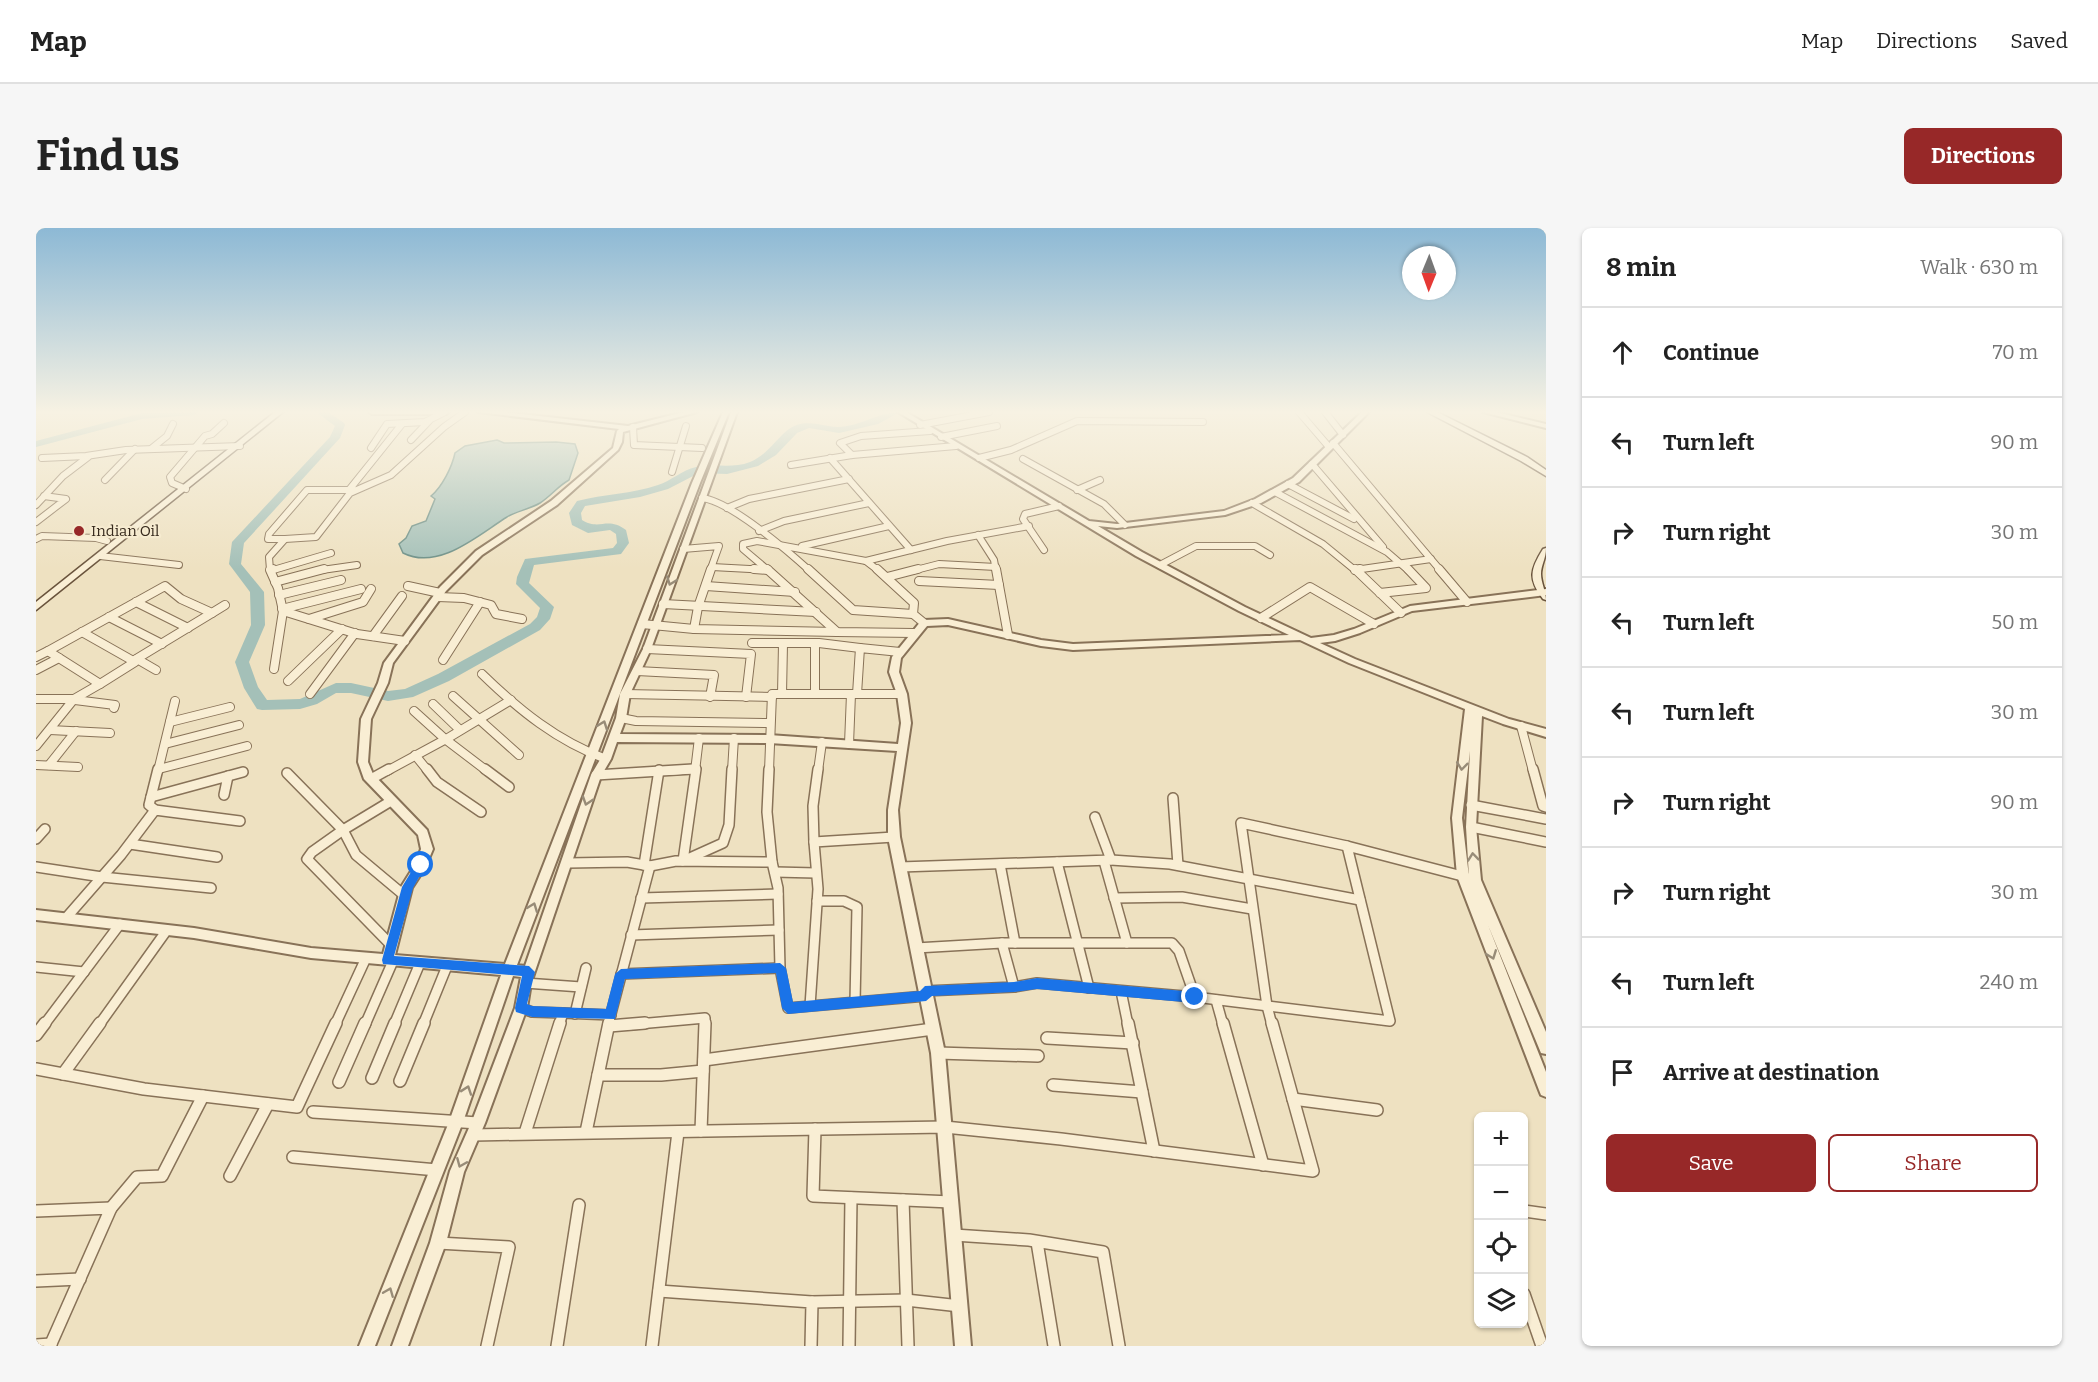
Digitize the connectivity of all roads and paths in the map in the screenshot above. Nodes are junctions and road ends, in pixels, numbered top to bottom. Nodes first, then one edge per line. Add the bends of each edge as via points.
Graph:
1 (79, 464) edge
2 (120, 464) edge
3 (181, 464) edge
4 (213, 464) edge
5 (371, 464) edge
6 (403, 464) edge
7 (599, 464) edge
8 (674, 464) edge
9 (709, 464) edge
10 (712, 464) edge
11 (796, 464) edge
12 (836, 464) edge
13 (989, 464) edge
14 (1032, 464) edge
15 (1312, 464) joint
16 (1348, 464) edge
17 (1532, 464) edge
18 (791, 465) dead end
19 (672, 472) dead end
20 (1546, 474) edge
21 (849, 479) junction
22 (105, 480) dead end
23 (1100, 480) dead end
24 (1288, 484) junction
25 (183, 488) junction
26 (701, 489) junction
27 (351, 490) junction
28 (1077, 490) junction
29 (36, 492) edge
30 (1275, 492) junction
31 (45, 494) junction
32 (869, 503) junction
33 (1252, 503) junction
34 (36, 505) edge
35 (1059, 506) junction
36 (727, 508) junction
37 (1359, 521) junction
38 (36, 522) edge
39 (1088, 523) junction
40 (1121, 525) junction
41 (889, 526) junction
42 (1029, 526) junction
43 (759, 531) junction
44 (978, 535) junction
45 (36, 539) edge
46 (285, 539) junction
47 (1115, 539) junction
48 (106, 541) junction
49 (118, 542) junction
50 (776, 544) junction
51 (799, 547) junction
52 (683, 549) junction
53 (910, 550) junction
54 (1044, 550) dead end
55 (1546, 551) edge
56 (1387, 552) junction
57 (332, 553) dead end
58 (1270, 555) dead end
59 (100, 556) junction
60 (1431, 559) junction
61 (866, 561) junction
62 (1402, 563) junction
63 (179, 565) dead end
64 (357, 565) dead end
65 (1160, 565) junction
66 (712, 567) junction
67 (996, 567) junction
68 (270, 570) junction
69 (769, 570) junction
70 (1355, 570) junction
71 (888, 577) junction
72 (341, 580) dead end
73 (920, 581) dead end
74 (275, 582) junction
75 (999, 585) junction
76 (408, 586) dead end
77 (705, 586) junction
78 (361, 589) dead end
79 (371, 589) dead end
80 (795, 592) junction
81 (1380, 593) junction
82 (1544, 593) edge
83 (279, 595) junction
84 (439, 595) junction
85 (402, 596) dead end
86 (36, 598) edge
87 (136, 602) junction
88 (480, 602) junction
89 (1467, 602) junction
90 (663, 604) junction
91 (225, 605) dead end
92 (36, 607) edge
93 (698, 607) junction
94 (282, 610) junction
95 (816, 612) junction
96 (212, 613) junction
97 (1401, 613) junction
98 (913, 614) junction
99 (109, 617) junction
100 (1261, 618) junction
101 (309, 619) junction
102 (522, 619) dead end
103 (924, 623) junction
104 (642, 624) junction
105 (1374, 624) junction
106 (656, 626) junction
107 (1279, 627) junction
108 (188, 628) junction
109 (342, 629) junction
110 (694, 629) junction
111 (753, 630) junction
112 (82, 632) junction
113 (837, 632) junction
114 (355, 633) junction
115 (914, 633) junction
116 (1008, 635) junction
117 (373, 636) junction
118 (1249, 638) junction
119 (1305, 639) junction
120 (405, 641) junction
121 (752, 643) junction
122 (815, 643) junction
123 (162, 644) junction
124 (783, 644) junction
125 (860, 648) junction
126 (647, 649) junction
127 (48, 651) junction
128 (900, 652) junction
129 (751, 654) junction
130 (36, 657) edge
131 (59, 658) junction
132 (135, 660) junction
133 (443, 660) dead end
134 (274, 669) dead end
135 (36, 670) edge
136 (156, 670) dead end
137 (637, 671) junction
138 (482, 674) dead end
139 (288, 681) dead end
140 (100, 684) junction
141 (36, 692) edge
142 (310, 694) dead end
143 (625, 694) junction
144 (782, 694) junction
145 (815, 694) junction
146 (854, 694) junction
147 (902, 694) junction
148 (453, 696) dead end
149 (710, 697) junction
150 (746, 697) junction
151 (772, 697) junction
152 (40, 699) edge
153 (74, 699) junction
154 (175, 700) dead end
155 (511, 700) junction
156 (433, 704) dead end
157 (230, 707) dead end
158 (114, 708) dead end
159 (1474, 709) junction
160 (414, 711) dead end
161 (621, 718) junction
162 (478, 720) junction
163 (170, 722) junction
164 (770, 723) junction
165 (239, 725) dead end
166 (1521, 726) junction
167 (50, 730) junction
168 (460, 730) junction
169 (76, 731) junction
170 (110, 733) dead end
171 (1546, 734) edge
172 (614, 738) junction
173 (699, 738) junction
174 (734, 738) junction
175 (445, 739) junction
176 (769, 739) junction
177 (37, 742) edge
178 (822, 742) junction
179 (165, 744) junction
180 (849, 744) junction
181 (247, 746) dead end
182 (902, 748) junction
183 (592, 754) junction
184 (415, 755) junction
185 (519, 755) dead end
186 (606, 759) junction
187 (36, 765) edge
188 (49, 765) junction
189 (78, 767) dead end
190 (696, 769) junction
191 (159, 770) junction
192 (659, 770) junction
193 (243, 772) dead end
194 (287, 773) dead end
195 (596, 775) junction
196 (228, 776) junction
197 (371, 779) junction
198 (509, 787) dead end
199 (224, 795) dead end
200 (151, 797) junction
201 (1173, 798) dead end
202 (391, 801) junction
203 (1471, 805) junction
204 (1544, 807) edge
205 (155, 810) junction
206 (481, 812) dead end
207 (1095, 817) dead end
208 (1546, 818) edge
209 (240, 821) dead end
210 (1471, 827) junction
211 (45, 829) dead end
212 (343, 830) junction
213 (894, 837) junction
214 (36, 839) edge
215 (814, 842) junction
216 (1546, 842) edge
217 (130, 844) junction
218 (1347, 846) junction
219 (217, 857) dead end
220 (1108, 860) junction
221 (683, 861) junction
222 (568, 862) junction
223 (1057, 862) junction
224 (1000, 864) junction
225 (1178, 865) junction
226 (647, 866) junction
227 (36, 867) edge
228 (773, 867) junction
229 (900, 867) junction
230 (816, 873) junction
231 (102, 877) junction
232 (1248, 878) junction
233 (1469, 878) junction
234 (211, 888) dead end
235 (778, 894) junction
236 (405, 896) junction
237 (641, 898) junction
238 (1114, 898) junction
239 (1360, 900) junction
240 (817, 901) junction
241 (1252, 909) junction
242 (36, 915) edge
243 (66, 918) junction
244 (120, 924) junction
245 (167, 930) junction
246 (779, 930) junction
247 (631, 935) junction
248 (1002, 943) junction
249 (1015, 943) junction
250 (1076, 943) junction
251 (1127, 943) junction
252 (391, 945) junction
253 (916, 948) junction
254 (366, 958) junction
255 (390, 960) junction
256 (420, 963) junction
257 (447, 966) junction
258 (36, 967) edge
259 (586, 968) dead end
260 (780, 968) junction
261 (509, 970) junction
262 (84, 972) junction
263 (621, 974) junction
264 (527, 977) junction
265 (581, 987) junction
266 (1014, 987) junction
267 (1089, 988) junction
268 (1121, 991) junction
269 (926, 993) junction
270 (1195, 997) junction
271 (1216, 1000) junction
272 (855, 1002) junction
273 (810, 1006) junction
274 (1267, 1006) junction
275 (521, 1008) junction
276 (563, 1013) junction
277 (575, 1014) junction
278 (610, 1020) junction
279 (933, 1029) junction
280 (36, 1035) edge
281 (1047, 1038) dead end
282 (1133, 1043) junction
283 (1546, 1048) edge
284 (938, 1053) junction
285 (1038, 1056) dead end
286 (703, 1065) junction
287 (36, 1069) edge
288 (63, 1074) junction
289 (598, 1075) junction
290 (372, 1078) dead end
291 (400, 1081) dead end
292 (339, 1082) dead end
293 (1053, 1085) dead end
294 (1546, 1090) edge
295 (1142, 1092) junction
296 (203, 1096) junction
297 (1293, 1100) junction
298 (268, 1104) junction
299 (1377, 1110) dead end
300 (313, 1112) dead end
301 (456, 1122) junction
302 (945, 1127) junction
303 (476, 1129) junction
304 (815, 1130) junction
305 (701, 1131) junction
306 (586, 1132) junction
307 (678, 1132) junction
308 (525, 1133) junction
309 (1154, 1151) junction
310 (293, 1157) dead end
311 (1263, 1165) junction
312 (437, 1170) junction
313 (230, 1176) dead end
314 (850, 1198) junction
315 (903, 1200) junction
316 (951, 1202) junction
317 (579, 1205) dead end
318 (111, 1208) junction
319 (36, 1211) edge
320 (1528, 1212) edge
321 (1546, 1214) edge
322 (954, 1235) junction
323 (1037, 1242) junction
324 (438, 1243) junction
325 (80, 1279) junction
326 (36, 1281) edge
327 (659, 1291) junction
328 (906, 1300) junction
329 (849, 1301) junction
330 (812, 1302) junction
331 (960, 1306) junction
332 (1528, 1306) edge
333 (36, 1345) edge
334 (50, 1345) edge
335 (367, 1346) edge
336 (400, 1346) edge
337 (487, 1346) edge
338 (557, 1346) edge
339 (652, 1346) edge
340 (811, 1346) edge
341 (849, 1346) edge
342 (908, 1346) edge
343 (963, 1346) edge
344 (1054, 1346) edge
345 (1119, 1346) edge
346 (1542, 1346) edge

1 - 31 street
2 - 22 street
3 - 25 street via 170,477 172,483
4 - 25 main road
5 - 27 street
6 - 27 street via 391,475
7 - 84 street via 479,553
8 - 19 street
9 - 26 street
10 - 26 street
11 - 18 street
12 - 21 street
13 - 35 street
14 - 28 street
15 - 24 street
15 - 37 street
16 - 60 street
17 - 20 main road
21 - 32 street
21 - 36 street via 749,499
23 - 28 street
24 - 30 street
24 - 37 street
25 - 48 main road
25 - 49 main road
26 - 36 street
26 - 52 street
26 - 104 street
27 - 46 street via 316,537
27 - 46 street via 308,490 268,539
28 - 40 street via 1104,504
29 - 31 street
30 - 33 street
30 - 56 street
31 - 34 street
31 - 38 street via 66,499
32 - 41 street
32 - 43 street via 784,521
33 - 40 street via 1225,513
33 - 70 street via 1323,544
35 - 39 street
35 - 42 street via 1025,514 1023,519
36 - 43 street
37 - 56 street
39 - 40 street
39 - 47 street
40 - 47 street
41 - 51 street
41 - 53 street
42 - 44 street
42 - 54 street
43 - 50 street
44 - 53 street
44 - 67 street
45 - 48 street via 42,536
46 - 68 street via 269,557
47 - 65 street
48 - 49 main road
48 - 86 main road
49 - 59 main road
50 - 51 street
50 - 69 street via 743,544 742,549
50 - 98 street via 853,610
51 - 61 street
52 - 66 street via 719,546
52 -> 90 street
53 - 61 street
55 - 82 main road via 1535,574
56 - 62 street
57 - 68 street
58 - 65 street via 1255,546 1196,546
59 - 63 street
59 - 92 main road
60 - 62 street
60 - 89 street
61 - 71 street
62 - 70 street
62 - 81 street via 1426,588
64 - 74 street via 318,570
65 - 100 street
66 - 69 street
66 - 77 street
67 - 71 street via 939,564
67 - 75 street
68 - 74 street
69 - 80 street
70 - 81 street
71 - 98 street via 914,603
72 - 83 street
73 - 75 street
74 - 83 street
75 - 116 street
76 - 84 street
77 - 80 street
77 - 93 street
78 - 94 street
79 - 101 street via 363,602
80 - 95 street
81 - 97 street
82 - 89 street
83 - 94 street
84 - 88 street
84 - 120 street
85 - 117 street
87 - 96 street via 165,586
87 - 99 street
87 - 108 street
88 - 102 street via 491,606 496,614
88 - 133 street
89 - 97 street
90 - 93 street
90 - 106 street
91 - 96 street
93 - 95 street
93 - 110 street
94 - 101 street
94 - 134 street
95 - 113 street
96 - 108 street
97 - 105 street
98 - 103 street
99 - 112 street
99 - 123 street
100 - 105 street via 1310,587
100 - 107 street
101 - 109 street
103 - 115 street
103 - 116 street via 948,622
104 - 106 street
183 -> 104 street
105 - 119 street via 1335,638
106 - 110 street
106 - 126 street
107 - 118 street
107 - 119 street
108 - 123 street
109 - 114 street
109 - 139 street
110 - 111 street
111 - 113 street
111 - 121 street
112 - 127 street
112 - 132 street
113 - 115 street
114 - 117 street
114 - 142 street
115 - 128 street
116 - 118 street via 1074,647
117 - 120 street
118 - 119 street
119 - 159 street
120 - 197 street via 389,663 366,718 363,762
121 - 124 street
121 - 129 street
122 - 124 street
122 - 125 street
122 - 145 street
123 - 132 street
124 - 144 street
125 - 128 street
125 - 146 street
126 - 129 street
126 - 137 street
127 - 130 street
127 - 131 street
128 - 147 street via 894,672
129 - 150 street
131 - 135 street
131 - 140 street
132 - 136 street
132 - 140 street
137 - 143 street
137 - 149 street via 714,675
138 - 155 street
140 - 153 street
141 - 152 street
143 - 149 street
143 - 161 street
144 - 145 street
144 - 151 street
145 - 146 street
146 - 147 street
146 - 180 street
147 - 182 street via 906,723
148 - 162 street
149 - 150 street
150 - 151 street
151 - 164 street
152 - 153 street
153 - 158 street via 115,705
153 - 167 street
154 - 163 street
155 - 162 street
155 - 183 street via 543,729
156 - 168 street
157 - 163 street
159 - 166 street
159 - 203 street
159 -> 233 street via 1457,818
160 - 175 street
161 - 164 street
161 - 172 street
162 - 168 street
162 - 185 street
163 - 179 street
164 - 176 street
165 - 179 street
166 - 171 street
166 - 204 street
167 - 169 street
167 - 177 street
168 - 175 street
169 - 170 street
169 - 188 street
172 - 173 street
172 - 186 street
173 - 174 street
173 - 190 street
174 - 176 street
174 - 221 street via 729,825 723,843
175 - 184 street
175 - 198 street
176 - 178 street
176 - 228 street via 767,812
178 - 180 street
178 - 215 street via 813,806
179 - 191 street
180 - 182 street
181 - 191 street
182 - 213 street via 893,810
183 - 186 street
261 -> 183 street
184 - 197 street
184 - 206 street via 437,782
186 - 195 street
187 - 188 street
188 - 189 street
190 - 192 street
190 - 221 street
191 - 200 street
192 - 195 street
192 - 226 street
193 - 196 street
194 - 212 street
195 -> 222 street
196 - 199 street
196 - 200 street
197 - 202 street
200 - 205 street via 149,805
201 - 225 street
202 - 212 street
202 - 236 street via 423,832 427,849
203 - 208 street
203 - 210 street
204 - 208 street
205 - 209 street
205 - 217 street
207 - 220 street
210 - 216 street
233 -> 210 street
211 - 214 street
212 - 236 street via 356,855
212 - 252 street via 307,859
213 - 215 street
213 - 229 street
215 - 230 street
217 - 219 street
217 - 231 street
218 - 232 street via 1241,823
218 - 233 street
218 - 239 street
220 - 223 street
220 - 225 street
220 - 238 street
221 - 226 street
221 - 228 street
222 - 226 street
222 - 264 street
223 - 224 street
223 - 250 street
224 - 229 street
224 - 249 street
225 - 232 street
226 - 237 street
227 - 231 street
228 - 230 street
228 - 235 street
229 - 253 street
230 - 240 street
231 - 234 street
231 - 243 street
232 - 239 street
232 - 241 street
233 - 283 street
233 -> 294 street
235 - 237 street
235 - 246 street
236 - 252 street
237 - 247 street
238 - 241 street via 1182,897
238 - 251 street
239 - 274 street via 1390,1021
240 - 272 street via 847,901 857,908
240 - 273 street
241 - 274 street
242 - 243 street
243 - 244 street
244 - 245 street
244 - 262 street
245 - 254 street
245 - 288 street
246 - 247 street
246 - 260 street
247 - 263 street
248 - 249 street
248 - 253 street
248 - 266 street
249 - 250 street
250 - 251 street
250 - 267 street
251 - 270 street via 1172,943 1179,951
252 - 255 street
253 - 269 street
254 - 255 street
254 - 298 street via 297,1107
255 - 256 street
255 - 292 street
256 - 257 street
256 - 290 street
257 - 261 street
257 - 291 street
258 - 262 street
259 - 265 street
260 - 263 street
260 - 273 street via 788,1008
261 - 264 street
301 -> 261 street
262 - 280 street
263 - 278 street
264 - 265 street
264 - 275 street
265 - 277 street
266 - 267 street via 1037,983
266 - 269 street
267 - 268 street
268 - 270 street
268 - 282 street
269 - 272 street
269 - 279 street
270 - 271 street
271 - 274 street
271 - 311 street
272 - 273 street
274 - 297 street
275 - 276 street
275 - 303 street
276 - 277 street
276 - 308 street
277 - 278 street
278 - 286 street via 705,1018
278 - 289 street
279 - 284 street
279 - 286 street
281 - 282 street
282 - 295 street
284 - 285 street
284 - 302 street
286 - 289 street via 661,1075
286 - 305 street
287 - 288 street
288 - 296 street
289 - 306 street
293 - 295 street
295 - 309 street
296 - 298 street
296 - 318 street via 162,1176 137,1178
297 - 299 street
297 - 311 street via 1313,1172
298 - 313 street
300 - 301 street
301 - 303 street
301 - 312 street
302 - 304 street
302 - 309 street
302 - 316 street
303 - 308 street
303 -> 324 street via 457,1172
304 - 305 street
304 - 314 street via 813,1196
305 - 307 street
306 - 307 street
306 - 308 street
307 - 327 street
309 - 311 street
310 - 312 street
335 -> 312 street
314 - 315 street
314 - 329 street
315 - 316 street
315 - 328 street
316 - 322 street
317 - 338 street
318 - 319 street
318 - 325 street
320 - 321 street
322 - 323 street
322 - 331 street
323 - 344 street
323 - 345 street via 1103,1252
324 - 336 street
324 - 337 street via 509,1247
325 - 326 street
325 - 334 street
327 - 330 street
327 - 339 street
328 - 329 street
328 - 331 street
328 - 342 street
329 - 330 street
329 - 341 street
330 - 340 street
331 - 343 street
332 - 346 street
333 - 334 street

